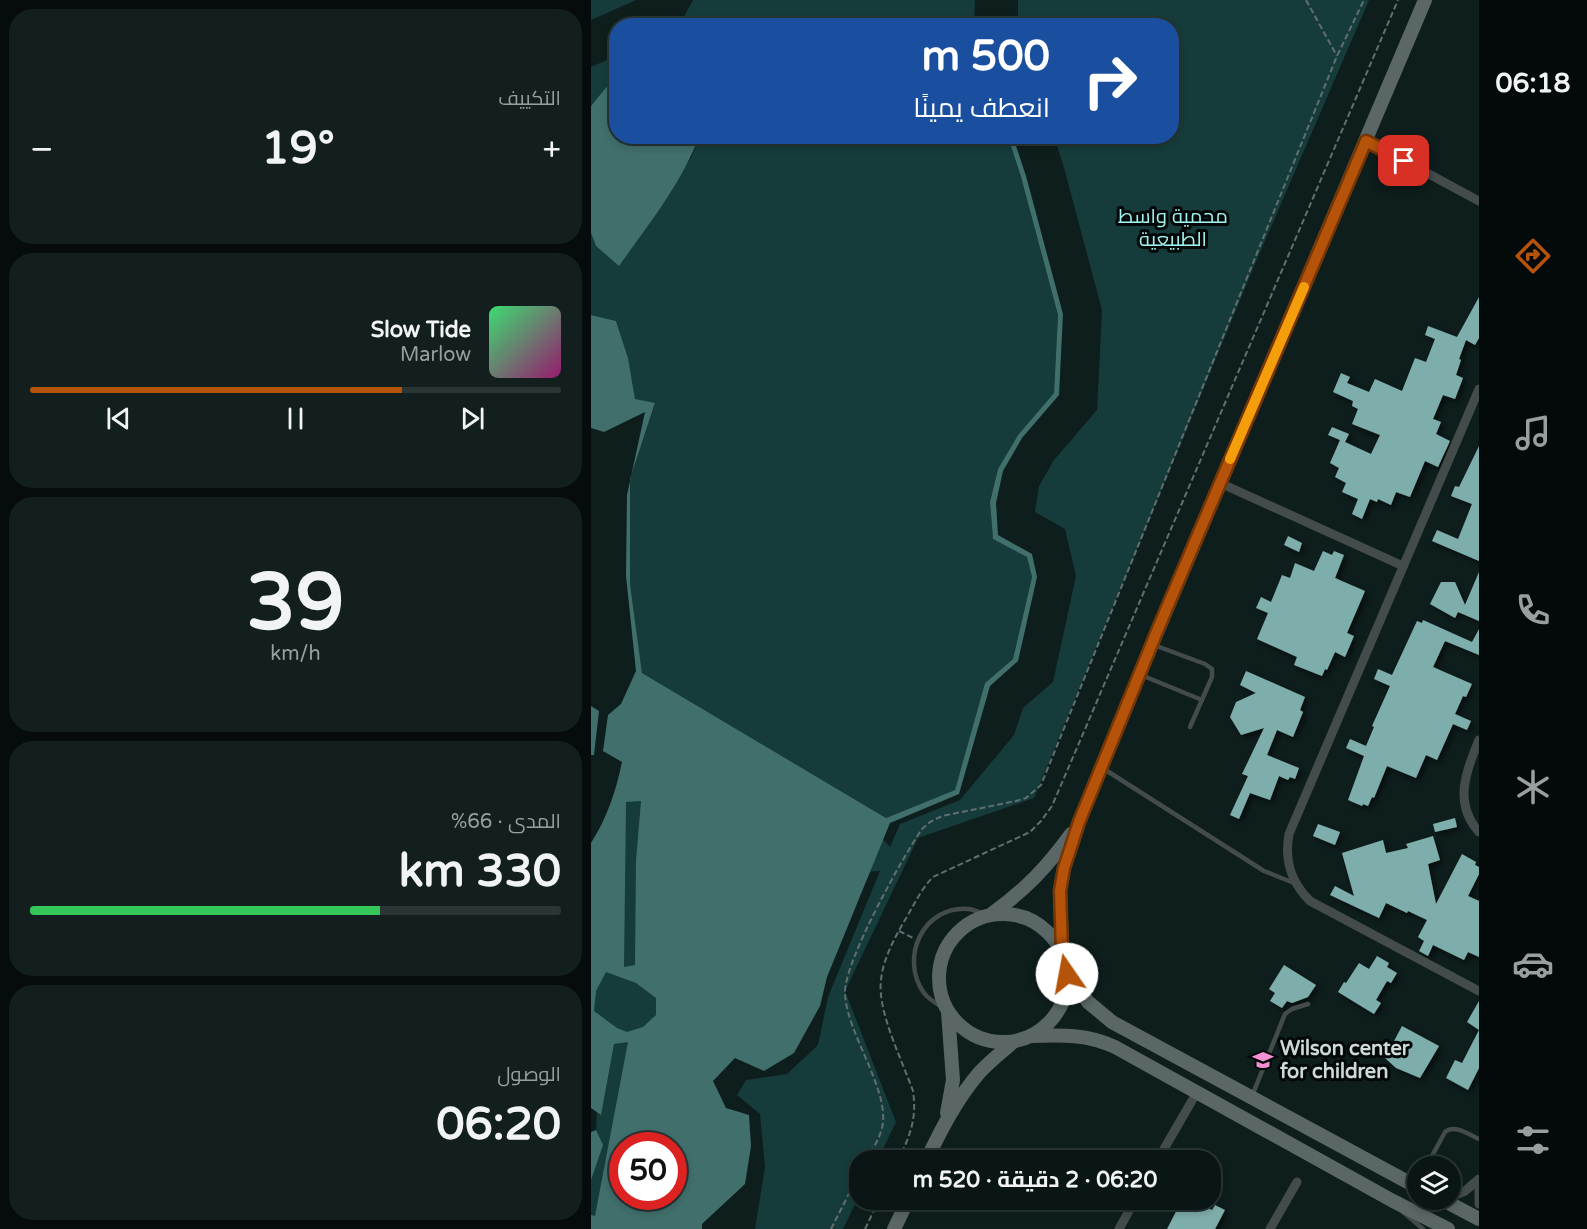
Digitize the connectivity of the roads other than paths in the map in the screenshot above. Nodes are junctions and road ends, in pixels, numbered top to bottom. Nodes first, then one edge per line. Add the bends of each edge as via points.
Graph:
1 (1425, 0) edge
2 (1366, 141) junction
3 (1479, 201) edge
4 (1479, 389) edge
5 (1220, 483) junction
6 (1403, 566) junction
7 (1152, 644) junction
8 (1139, 674) junction
9 (1202, 700) junction
10 (1190, 727) dead end
11 (1479, 740) edge
12 (1101, 767) junction
13 (1079, 822) junction
14 (1479, 832) edge
15 (1295, 883) junction
16 (990, 914) junction
17 (1062, 951) junction
18 (1067, 974) junction
19 (1479, 991) edge
20 (1308, 1004) dead end
21 (947, 1011) junction
22 (1031, 1036) junction
23 (1013, 1042) junction
24 (1197, 1092) junction
25 (1252, 1096) junction
26 (1222, 1106) junction
27 (1292, 1119) junction
28 (946, 1120) junction
29 (1479, 1138) edge
30 (931, 1150) edge
31 (1163, 1150) edge
32 (1433, 1156) edge
33 (1479, 1179) edge
34 (1407, 1180) edge
35 (1297, 1182) dead end
36 (1479, 1189) edge
37 (1461, 1193) edge
38 (1393, 1201) junction
39 (1479, 1204) edge
40 (903, 1210) edge
41 (1129, 1210) edge
42 (1461, 1210) edge
43 (1479, 1219) edge
44 (894, 1229) edge
45 (1119, 1229) edge
46 (1270, 1229) edge
47 (1423, 1229) edge
48 (1448, 1229) edge

1 - 2 main road
2 - 3 street
2 - 5 main road
4 - 6 street
5 - 6 street
5 - 7 main road
6 - 15 street via 1289,834 1287,859
7 - 8 main road
7 - 9 lane via 1210,667 1212,677
8 - 9 lane
8 - 12 main road
9 - 10 lane
11 - 14 street via 1463,789 1466,811
12 - 13 main road
12 - 15 lane via 1264,871
13 - 16 main road via 1035,879
13 - 17 main road via 1060,891
15 - 19 street via 1321,908
16 - 17 main road via 1009,913 1033,921 1053,936
16 - 21 main road via 964,926 942,958 939,984
16 - 21 lane via 967,909 943,914 927,924 917,940 913,956 917,981 927,997
17 - 18 main road
18 - 22 main road via 1064,996 1055,1017
18 - 25 main road via 1088,1002 1112,1022
20 - 25 lane via 1284,1014
21 - 23 main road via 970,1034
21 - 28 main road via 953,1080
22 - 23 main road
22 - 24 main road via 1079,1035 1104,1042
23 - 28 main road via 975,1079
24 - 26 main road
24 - 31 street
25 - 27 main road
26 - 27 main road via 1236,1098 1272,1117
26 - 38 main road
27 - 34 main road
28 - 30 main road
29 - 32 lane via 1450,1129
33 - 37 street
35 - 46 street
36 - 39 street
38 - 47 lane
38 - 48 main road
40 - 44 main road
41 - 45 street
42 - 43 main road

